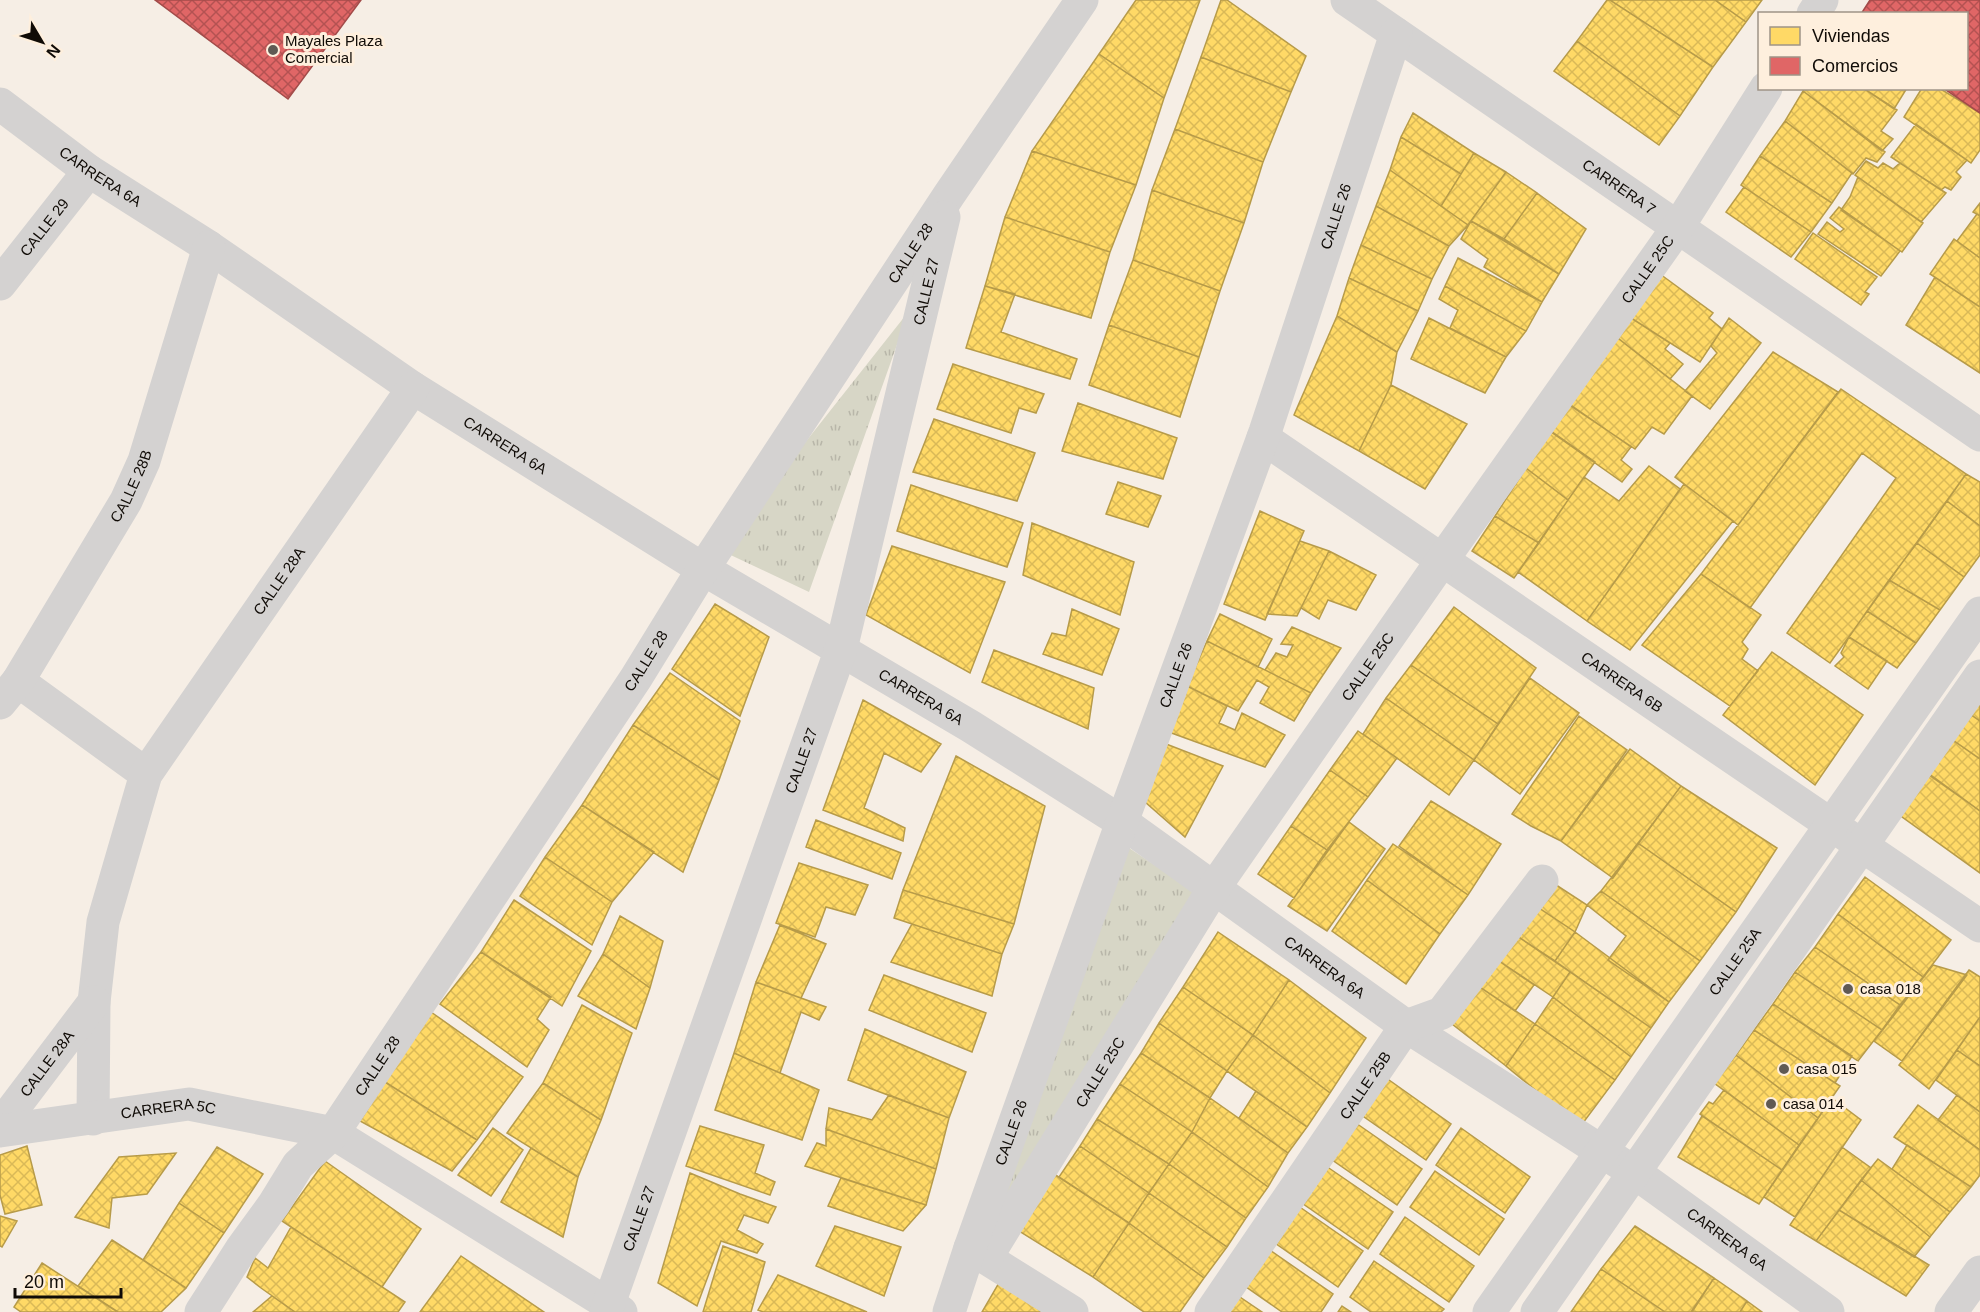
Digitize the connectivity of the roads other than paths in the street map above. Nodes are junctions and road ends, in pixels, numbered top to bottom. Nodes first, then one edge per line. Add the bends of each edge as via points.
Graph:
1 (1082, 0) edge
2 (1347, 0) edge
3 (1396, 34) junction
4 (1765, 90) edge
5 (0, 104) edge
6 (89, 171) junction
7 (949, 195) junction
8 (1678, 227) junction
9 (209, 247) junction
10 (0, 284) edge
11 (413, 388) junction
12 (1980, 435) edge
13 (1263, 438) junction
14 (1443, 559) junction
15 (703, 569) junction
16 (1980, 613) edge
17 (841, 649) junction
18 (1980, 676) edge
19 (9, 692) edge
20 (146, 774) junction
21 (1122, 822) junction
22 (1831, 825) junction
23 (1861, 847) junction
24 (1542, 881) dead end
25 (1214, 888) junction
26 (1980, 926) edge
27 (94, 1002) junction
28 (1406, 1026) junction
29 (93, 1119) junction
30 (0, 1126) edge
31 (0, 1131) edge
32 (333, 1133) junction
33 (1601, 1152) junction
34 (1634, 1172) junction
35 (978, 1253) junction
36 (1980, 1272) edge
37 (612, 1309) edge
38 (201, 1312) edge
39 (949, 1312) edge
40 (1072, 1312) edge
41 (1211, 1312) edge
42 (1489, 1312) edge
43 (1537, 1312) edge
44 (1828, 1312) edge
45 (1951, 1312) edge

1 - 7 street, CALLE 28
2 - 3 street, CARRERA 7
3 - 8 street, CARRERA 7
3 - 13 street, CALLE 26
4 - 8 street, CALLE 25C
5 - 6 street, CARRERA 6A
6 - 9 street, CARRERA 6A
6 - 10 street, CALLE 29
7 - 15 street, CALLE 28
7 - 17 street, CALLE 27
8 - 12 street, CARRERA 7
8 - 14 street, CALLE 25C
9 - 11 street, CARRERA 6A
9 - 19 street, CALLE 28B via 144,461 126,501
11 - 15 street, CARRERA 6A
11 - 20 street, CALLE 28A
13 - 14 street, CARRERA 6B
13 - 21 street, CALLE 26
14 - 22 street, CARRERA 6B
14 - 25 street, CALLE 25C
15 - 17 street, CARRERA 6A
15 - 32 street, CALLE 28 via 636,678
16 - 22 street, CALLE 25A
17 - 21 street, CARRERA 6A
17 - 37 street, CALLE 27
18 - 23 street
19 - 20 street
20 - 27 street, CALLE 28A via 103,922
21 - 25 street, CARRERA 6A
21 - 35 street, CALLE 26
22 - 23 street, CARRERA 6B
22 - 33 street, CALLE 25A
23 - 26 street, CARRERA 6B
23 - 34 street
24 - 28 street via 1442,1013
25 - 28 street, CARRERA 6A
25 - 35 street, CALLE 25C
27 - 29 street, CALLE 28A
27 - 30 street, CALLE 28A
28 - 33 street, CARRERA 6A
28 - 41 street, CALLE 25B
29 - 31 street, CARRERA 5C
29 - 32 street, CARRERA 5C via 189,1104
32 - 37 street
32 - 38 street, CALLE 28 via 298,1165
33 - 34 street, CARRERA 6A
33 - 42 street, CALLE 25A
34 - 43 street
34 - 44 street, CARRERA 6A
35 - 39 street, CALLE 26
35 - 40 street
36 - 45 street

